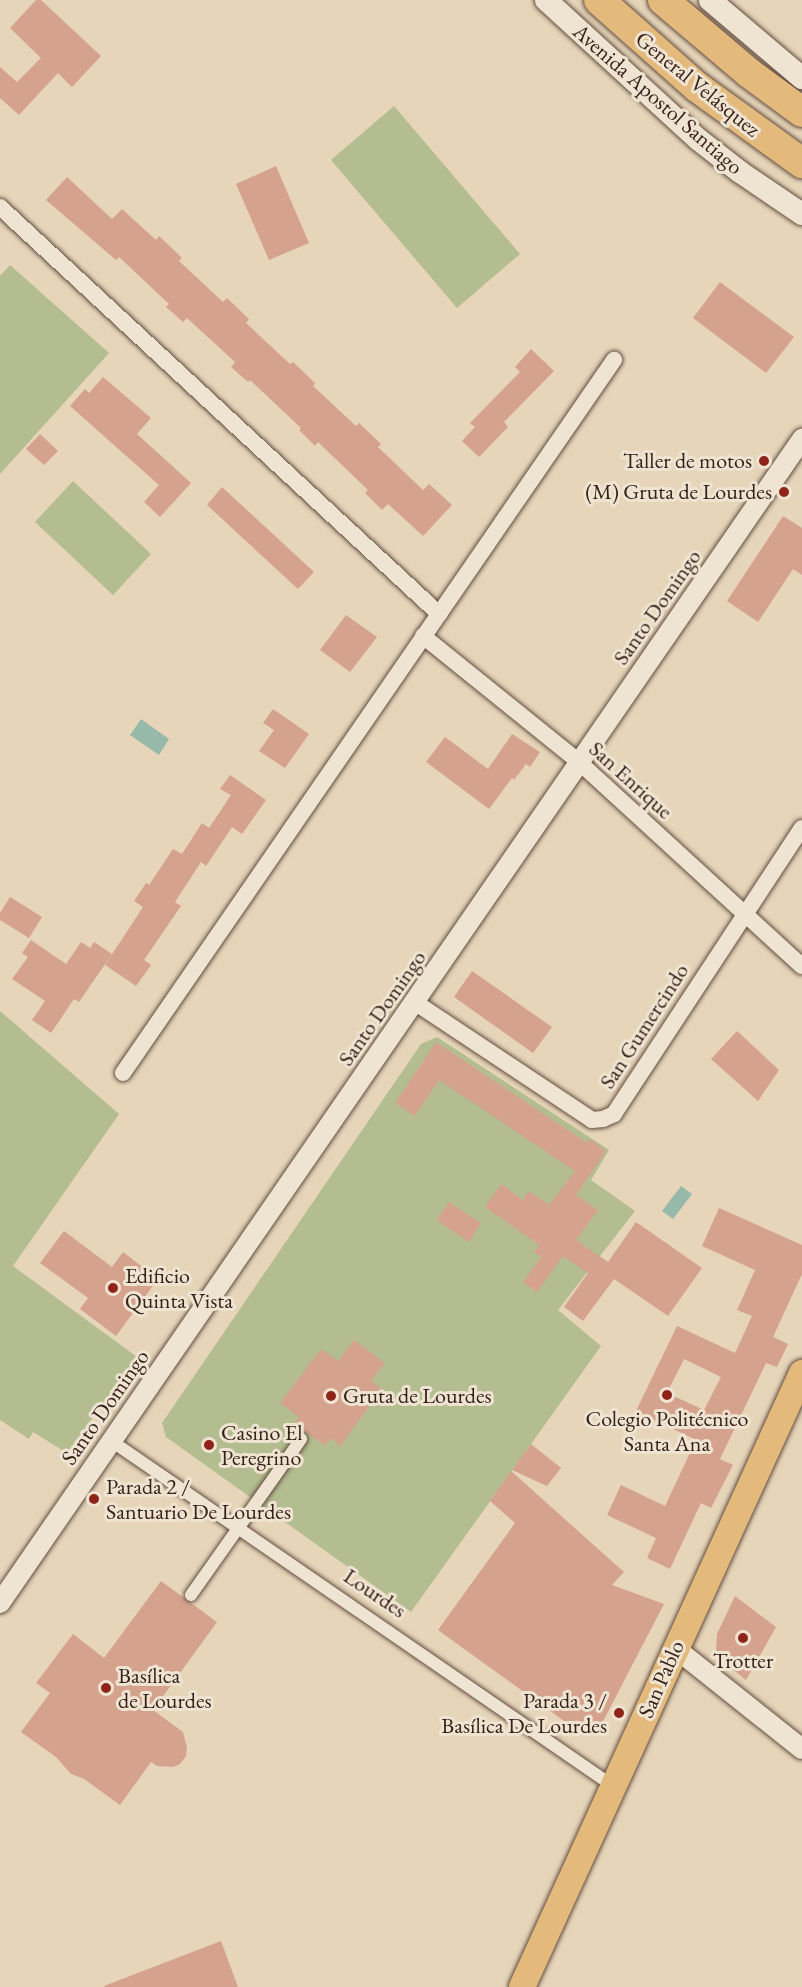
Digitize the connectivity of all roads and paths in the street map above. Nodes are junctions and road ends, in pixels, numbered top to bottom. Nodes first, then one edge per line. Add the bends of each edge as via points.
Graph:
1 (546, 0) edge
2 (599, 0) edge
3 (663, 0) edge
4 (710, 0) edge
5 (802, 78) edge
6 (802, 112) edge
7 (802, 163) edge
8 (0, 207) edge
9 (802, 214) edge
10 (614, 360) dead end
11 (802, 439) edge
12 (439, 614) junction
13 (423, 636) junction
14 (579, 762) junction
15 (802, 828) edge
16 (745, 912) junction
17 (802, 966) edge
18 (416, 1003) junction
19 (123, 1073) dead end
20 (802, 1372) edge
21 (301, 1438) dead end
22 (110, 1440) junction
23 (238, 1528) junction
24 (191, 1595) dead end
25 (0, 1603) edge
26 (675, 1648) junction
27 (802, 1749) edge
28 (613, 1785) junction
29 (522, 1987) edge

1 - 9 main road, Avenida Apostol Santiago via 699,140
2 - 7 highway, General Velásquez via 697,87
3 - 6 highway, General Velásquez via 749,74
4 - 5 main road
8 - 12 street
10 - 12 street
11 - 14 street, Santo Domingo
12 - 13 street
13 - 14 street, San Enrique
13 - 19 street
14 - 16 street, San Enrique
14 - 18 street, Santo Domingo
15 - 16 street, San Gumercindo
16 - 17 street, San Enrique
16 - 18 street, San Gumercindo via 614,1114 603,1119 592,1120
18 - 22 street, Santo Domingo
20 - 26 main road, San Pablo
21 - 23 street
22 - 23 street, Lourdes
22 - 25 street, Santo Domingo
23 - 24 street
23 - 28 street, Lourdes
26 - 27 street
26 - 28 main road, San Pablo
28 - 29 main road, San Pablo

